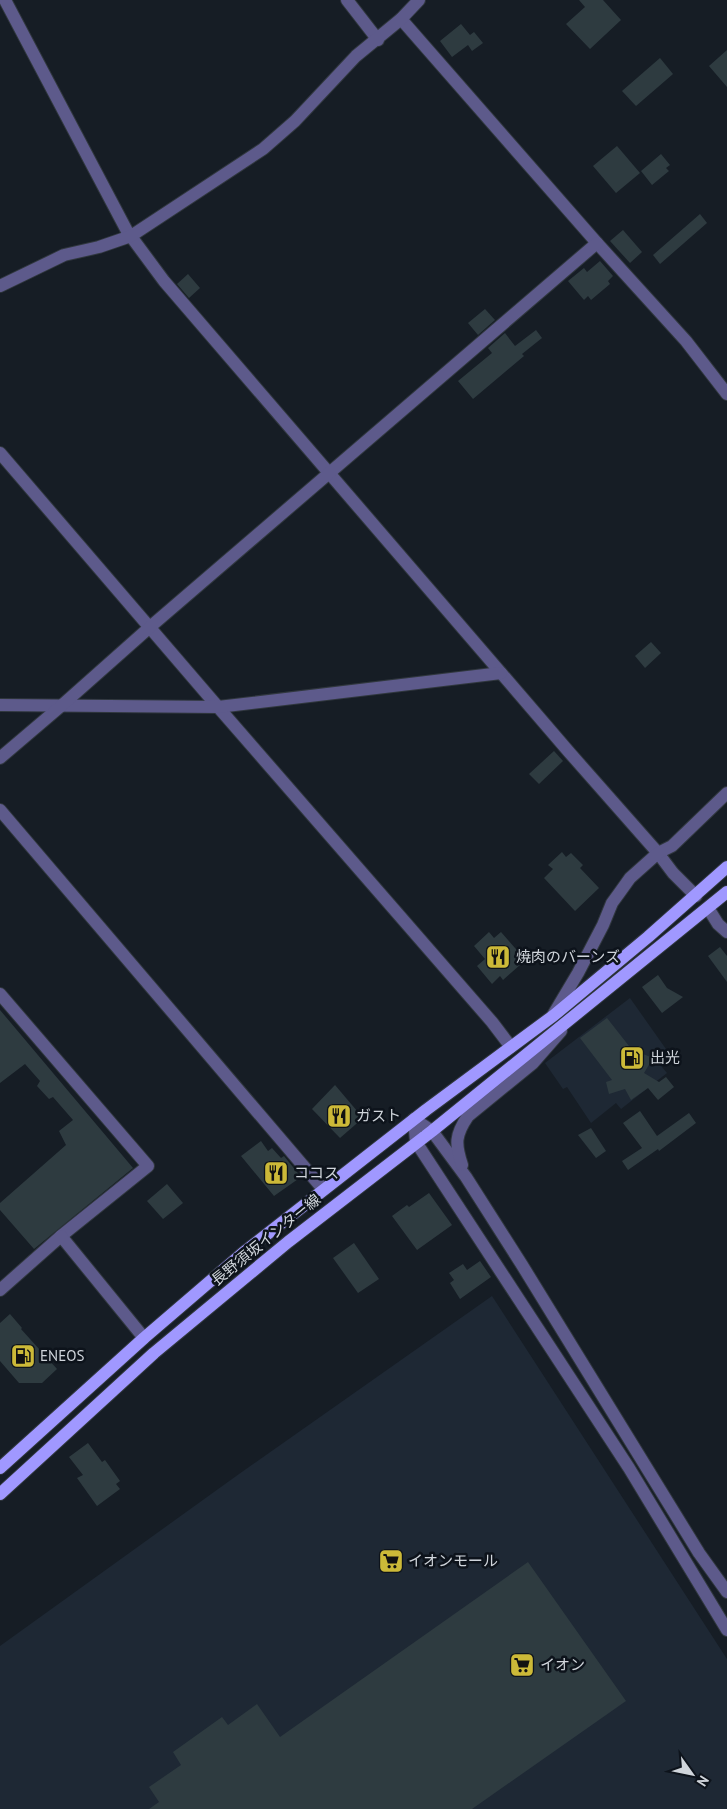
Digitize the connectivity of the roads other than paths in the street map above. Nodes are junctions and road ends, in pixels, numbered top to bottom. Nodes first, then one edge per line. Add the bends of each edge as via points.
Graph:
1 (347, 0) edge
2 (419, 0) edge
3 (3, 2) edge
4 (401, 19) junction
5 (378, 40) junction
6 (132, 236) junction
7 (596, 243) junction
8 (0, 286) edge
9 (727, 394) edge
10 (0, 453) edge
11 (330, 473) junction
12 (150, 627) junction
13 (501, 673) junction
14 (0, 705) edge
15 (61, 706) junction
16 (218, 707) junction
17 (0, 758) edge
18 (727, 793) edge
19 (0, 810) edge
20 (658, 853) junction
21 (727, 867) edge
22 (727, 892) edge
23 (696, 896) junction
24 (708, 908) junction
25 (727, 932) edge
26 (0, 994) edge
27 (553, 1016) junction
28 (573, 1018) junction
29 (511, 1047) junction
30 (414, 1119) junction
31 (432, 1131) junction
32 (416, 1142) junction
33 (466, 1177) junction
34 (323, 1189) junction
35 (61, 1236) junction
36 (0, 1290) edge
37 (144, 1338) junction
38 (0, 1468) edge
39 (0, 1494) edge
40 (727, 1592) edge
41 (727, 1630) edge

1 - 5 street
2 - 4 street
3 - 6 street
4 - 5 street
4 - 7 street
5 - 6 street via 356,56 263,150
6 - 8 street via 64,255
6 - 11 street via 164,281
7 - 9 street via 686,341
7 - 11 street
10 - 12 street
11 - 12 street
11 - 13 street
12 - 15 street
12 - 16 street
13 - 16 street
13 - 20 street
14 - 15 street
15 - 16 street
15 - 17 street
16 - 29 street
18 - 20 street via 672,846
19 - 34 street
20 - 23 street
20 - 27 street via 630,878 612,903
21 - 23 main road, 長野須坂インター線
22 - 24 main road, 長野須坂インター線
23 - 27 main road, 長野須坂インター線
24 - 25 street
24 - 28 main road, 長野須坂インター線
26 - 35 street via 148,1166
27 - 29 main road, 長野須坂インター線
28 - 31 main road, 長野須坂インター線
28 - 33 street via 533,1063 462,1124 456,1139
29 - 30 main road, 長野須坂インター線
30 - 31 street
30 - 32 street
30 - 34 main road, 長野須坂インター線
31 - 32 main road, 長野須坂インター線
31 - 33 street
32 - 39 main road, 長野須坂インター線 via 154,1353
32 - 41 street via 629,1468
33 - 40 street
34 - 37 main road, 長野須坂インター線
35 - 36 street
35 - 37 street
37 - 38 main road, 長野須坂インター線

